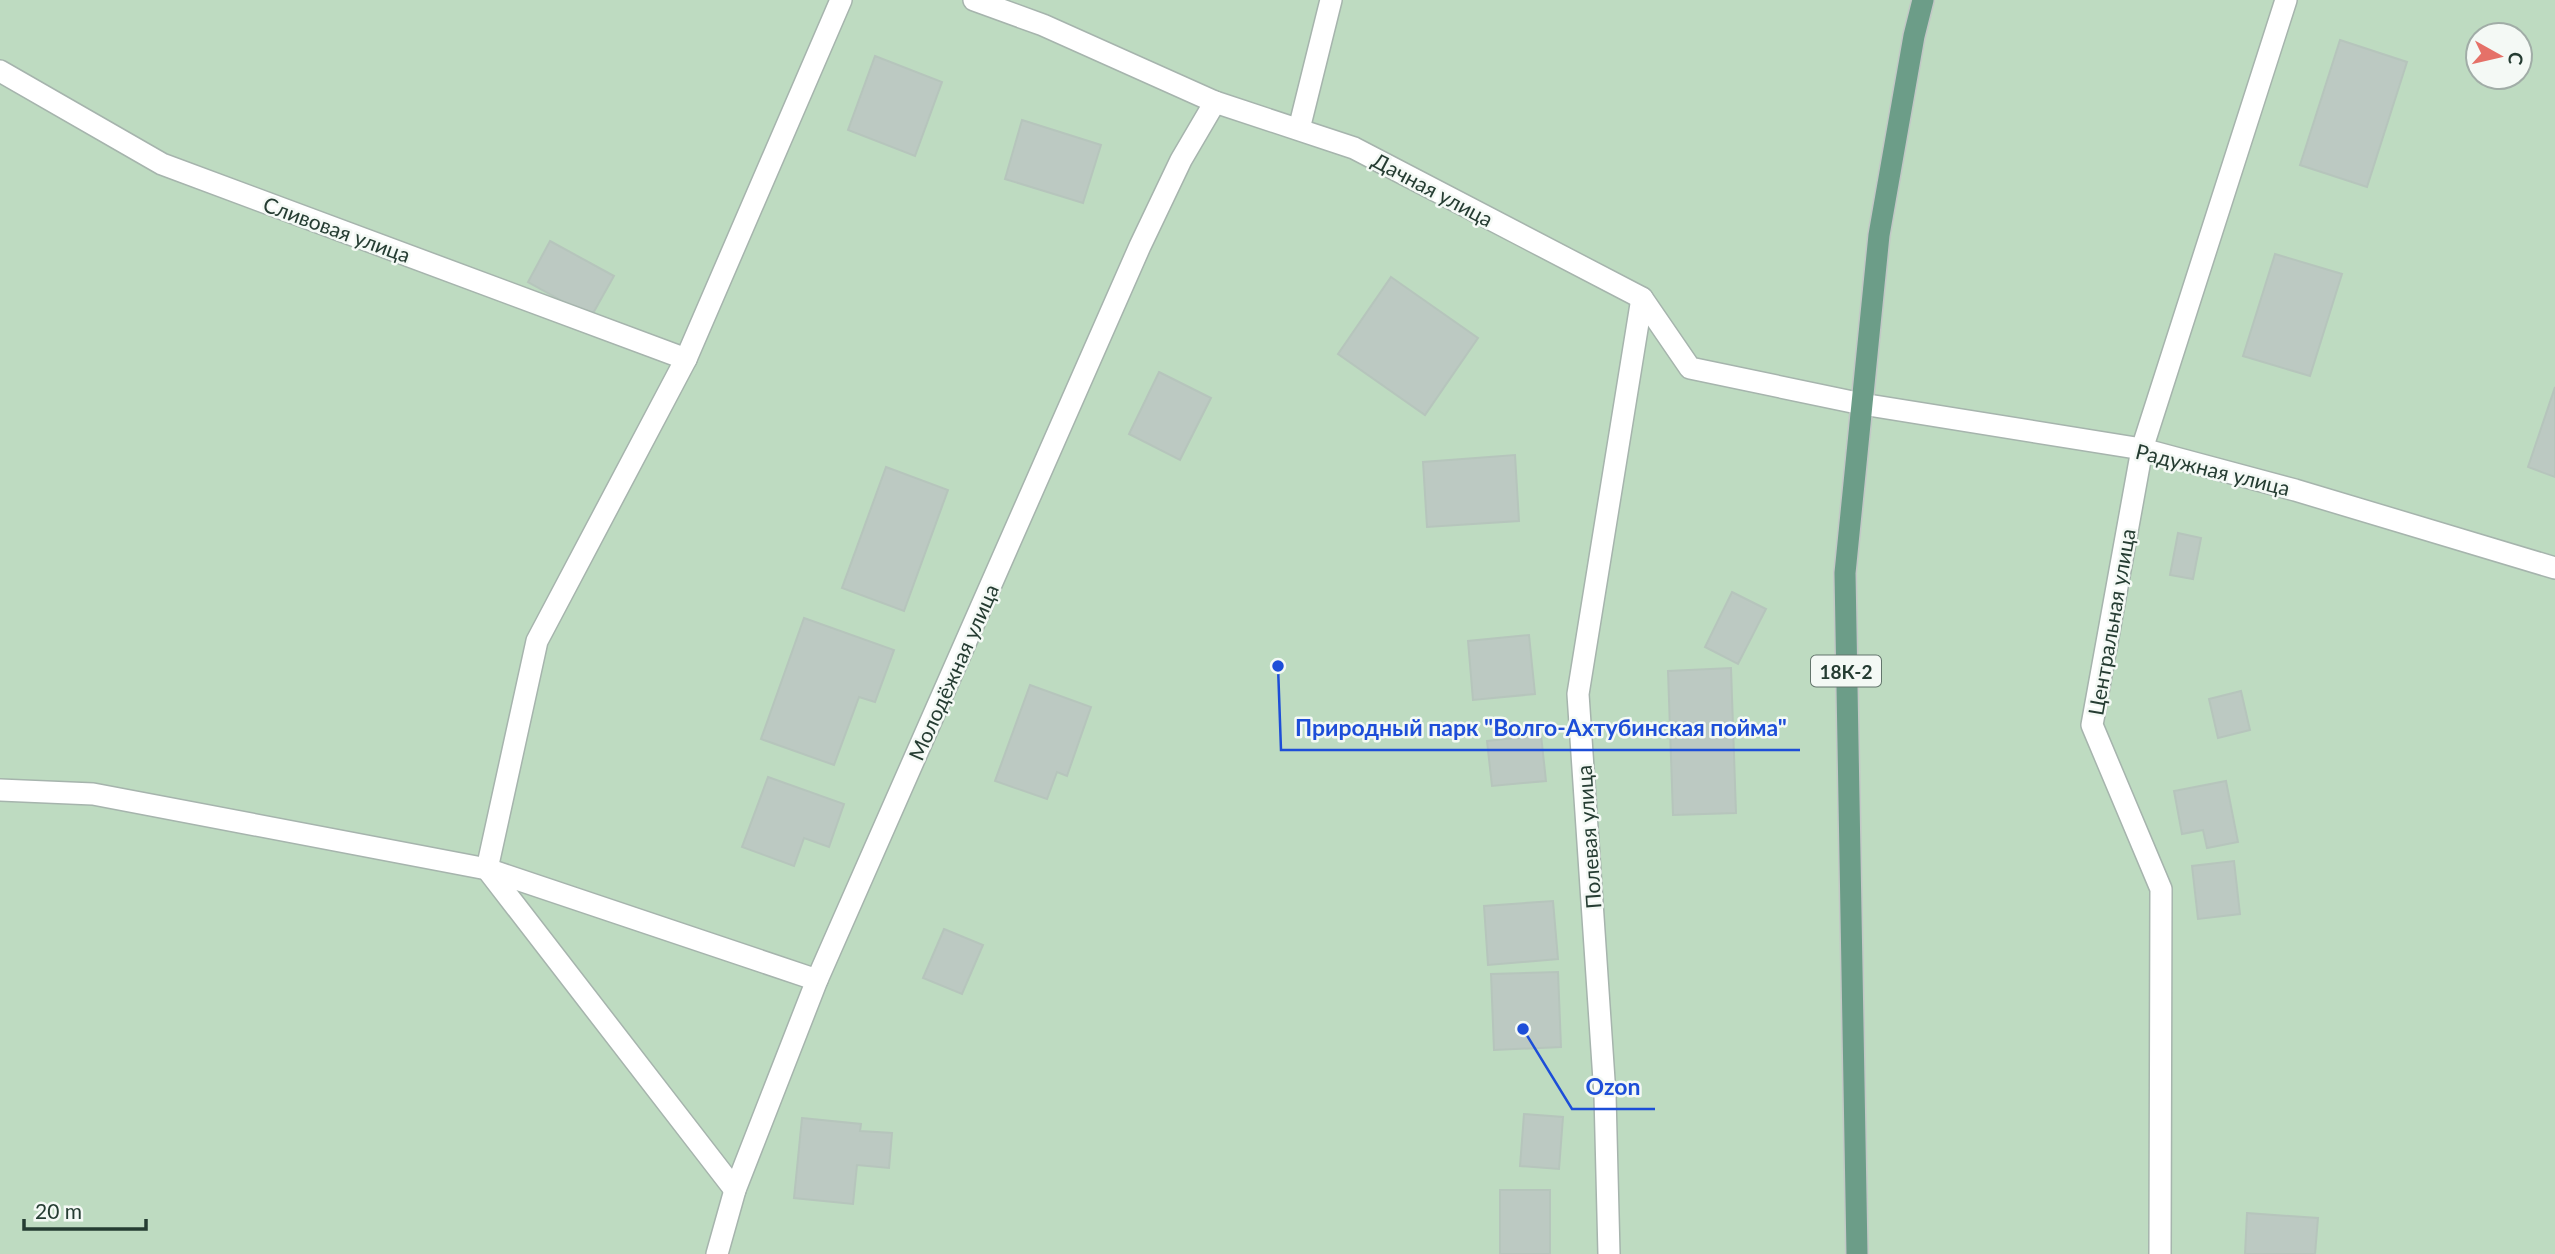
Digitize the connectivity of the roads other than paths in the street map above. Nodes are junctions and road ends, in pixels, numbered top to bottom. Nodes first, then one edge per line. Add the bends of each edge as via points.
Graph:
1 (841, 0) edge
2 (974, 0) edge
3 (1331, 0) edge
4 (1923, 0) edge
5 (2286, 0) edge
6 (0, 71) edge
7 (1215, 102) junction
8 (1299, 129) junction
9 (1642, 298) junction
10 (686, 359) junction
11 (1862, 404) junction
12 (2142, 449) junction
13 (2555, 568) edge
14 (0, 790) edge
15 (487, 869) junction
16 (817, 980) junction
17 (736, 1190) junction
18 (717, 1254) edge
19 (1609, 1254) edge
20 (1857, 1254) edge
21 (2160, 1254) edge

1 - 10 street
2 - 7 street, Дачная улица via 1043,25
3 - 8 street
4 - 11 main road, 18К-2 via 1879,235
5 - 12 street, Центральная улица
6 - 10 street, Сливовая улица via 162,164
7 - 8 street, Дачная улица
7 - 16 street, Молодёжная улица via 1140,246
8 - 9 street, Дачная улица via 1354,148
9 - 11 street, Дачная улица via 1690,369
9 - 19 street, Полевая улица via 1578,694 1605,1095
10 - 15 street via 537,641
11 - 12 street, Радужная улица
11 - 20 main road, 18К-2 via 1845,573
12 - 13 street, Радужная улица
12 - 21 street, Центральная улица via 2092,725 2161,889
14 - 15 street via 93,794
15 - 16 street
15 - 17 street
16 - 17 street, Молодёжная улица
17 - 18 street, Молодёжная улица

